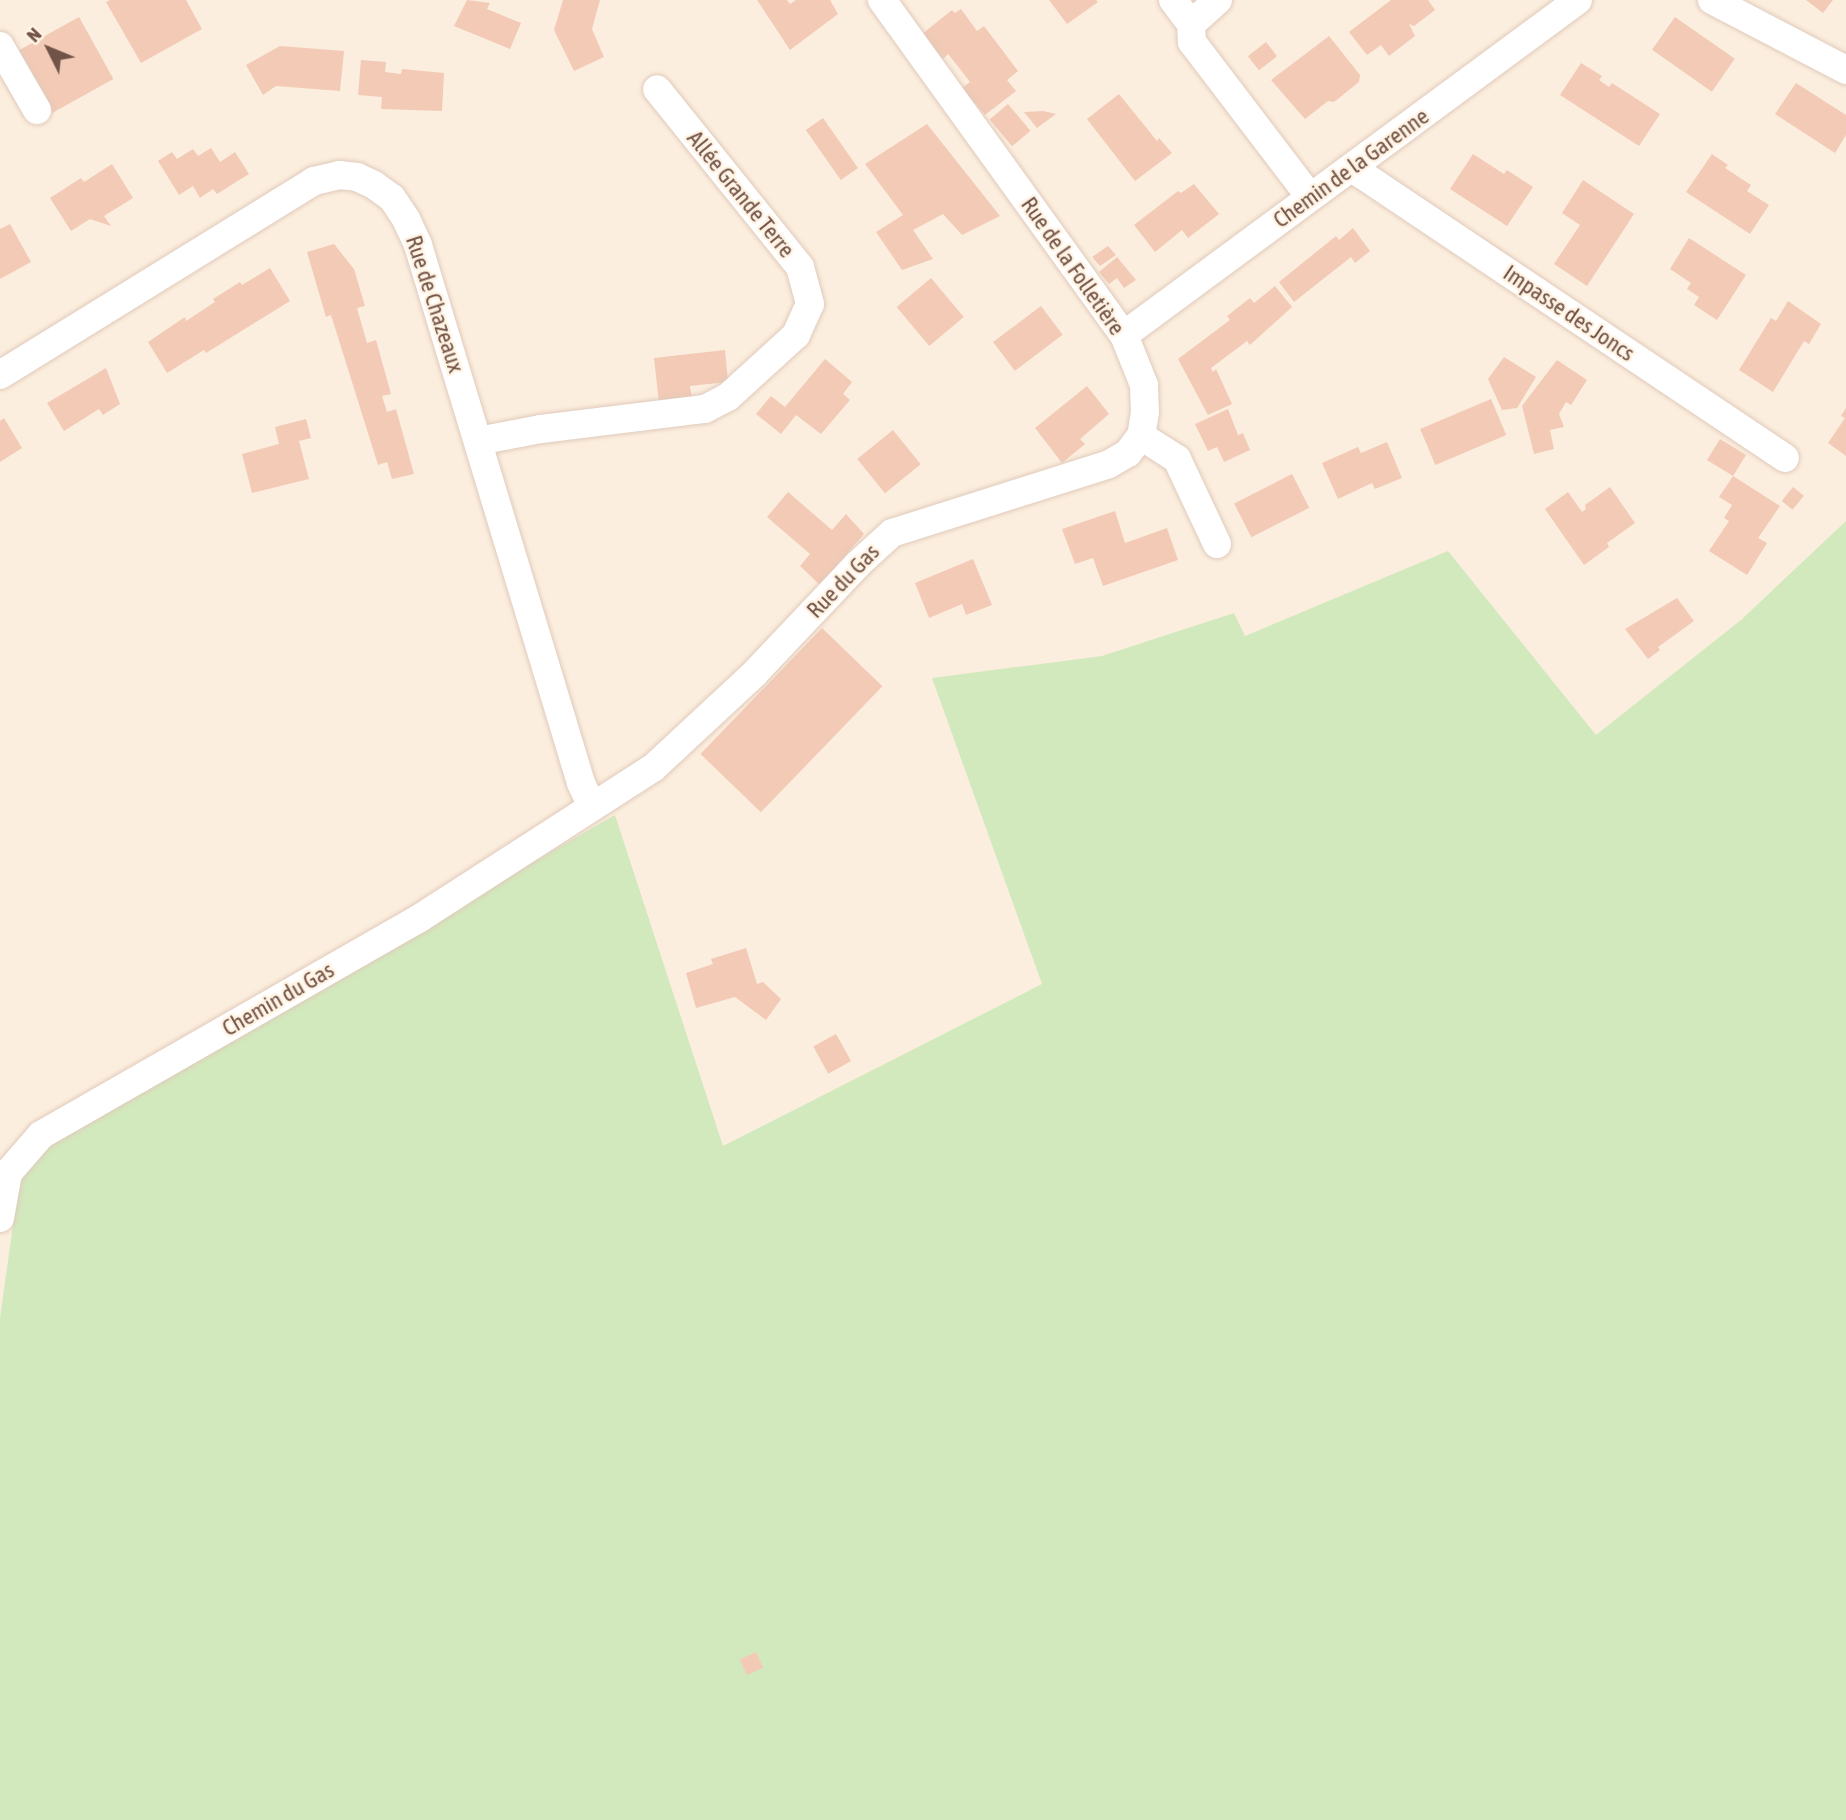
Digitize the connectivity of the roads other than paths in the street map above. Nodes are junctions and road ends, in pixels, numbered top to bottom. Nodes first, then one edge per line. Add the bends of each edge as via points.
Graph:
1 (882, 0) edge
2 (1173, 0) edge
3 (1218, 0) edge
4 (1578, 0) edge
5 (1712, 0) edge
6 (1192, 24) junction
7 (0, 46) edge
8 (1846, 70) edge
9 (657, 89) dead end
10 (37, 110) dead end
11 (1352, 168) junction
12 (1310, 197) junction
13 (1124, 335) junction
14 (0, 375) edge
15 (1141, 436) junction
16 (478, 441) junction
17 (1785, 458) dead end
18 (1217, 544) dead end
19 (592, 807) junction
20 (0, 1218) edge

1 - 13 street, Rue de la Folletière
2 - 6 street
3 - 6 street
4 - 11 street, Chemin de la Garenne
5 - 8 street
6 - 12 street via 1192,42
7 - 10 street
9 - 16 street, Allée Grande Terre via 800,267 810,304 796,335 728,397 705,409
11 - 12 street, Chemin de la Garenne
11 - 17 street, Impasse des Joncs
12 - 13 street, Chemin de la Garenne
13 - 15 street, Rue de la Folletière via 1144,385
14 - 16 street, Rue de Chazeaux via 289,194 314,181 339,175 357,177 392,198 418,245
15 - 18 street via 1177,459
15 - 19 street, Rue du Gas via 1128,453 1109,464 892,533 706,720 653,768
16 - 19 street, Rue de Chazeaux
19 - 20 street, Chemin du Gas via 420,918 41,1135 8,1173

